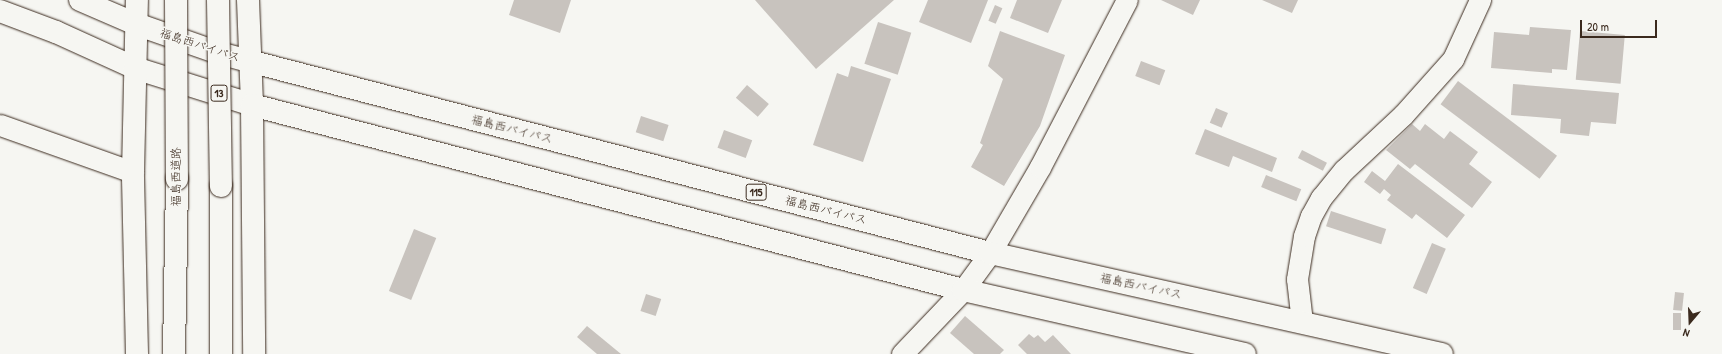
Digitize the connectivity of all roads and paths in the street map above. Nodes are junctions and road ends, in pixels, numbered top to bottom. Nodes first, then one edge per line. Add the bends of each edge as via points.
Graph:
1 (80, 0) edge
2 (137, 0) edge
3 (176, 0) edge
4 (218, 0) edge
5 (248, 0) edge
6 (1127, 0) edge
7 (1480, 0) edge
8 (0, 11) edge
9 (136, 24) junction
10 (249, 61) junction
11 (135, 68) junction
12 (252, 105) junction
13 (0, 124) edge
14 (132, 172) junction
15 (990, 253) junction
16 (963, 290) junction
17 (1302, 322) junction
18 (136, 354) edge
19 (174, 354) edge
20 (221, 354) edge
21 (254, 354) edge
22 (902, 354) edge
23 (1245, 354) edge
24 (1442, 354) edge

1 - 9 highway, 福島西バイパス / 115
2 - 9 highway
3 - 19 highway, 福島西道路, bridge via 177,179
4 - 20 highway, 13, bridge
5 - 10 highway
6 - 15 street via 1040,167
7 - 17 street via 1453,59 1403,115 1344,170 1321,198 1311,216 1304,236 1297,279
8 - 11 highway via 56,32
9 - 10 highway, 福島西バイパス / 115
9 - 11 highway
10 - 12 highway
10 - 15 highway, 福島西バイパス / 115
11 - 12 highway
11 - 14 highway
12 - 16 highway
12 - 21 highway
13 - 14 street
14 - 18 highway
15 - 16 street
15 - 17 highway, 福島西バイパス / 115
16 - 22 street
16 - 23 highway
17 - 24 highway, 福島西バイパス / 115

